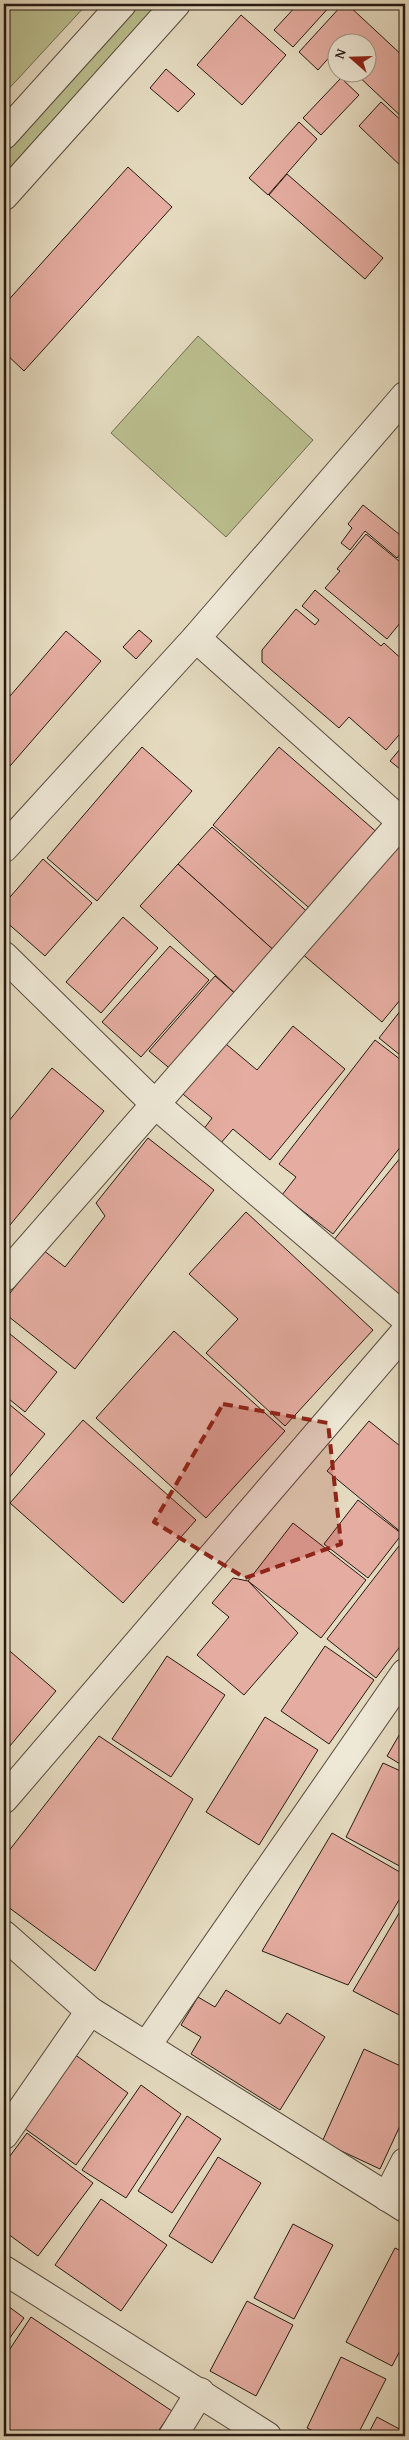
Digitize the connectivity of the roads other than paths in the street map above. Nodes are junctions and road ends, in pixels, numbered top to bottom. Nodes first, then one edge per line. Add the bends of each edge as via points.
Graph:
1 (122, 4) edge
2 (176, 4) edge
3 (4, 134) edge
4 (4, 196) edge
5 (405, 396) edge
6 (196, 638) junction
7 (404, 824) edge
8 (4, 848) edge
9 (4, 956) edge
10 (155, 1104) junction
11 (4, 1277) edge
12 (405, 1318) edge
13 (405, 1332) edge
14 (405, 1673) edge
15 (4, 1799) edge
16 (4, 1934) edge
17 (90, 2011) junction
18 (147, 2045) junction
19 (4, 2135) edge
20 (405, 2162) edge
21 (396, 2203) edge
22 (4, 2270) edge
23 (200, 2392) junction
24 (173, 2436) edge
25 (267, 2436) edge

1 - 3 street
2 - 4 street
5 - 6 street
6 - 7 street
6 - 8 street
7 - 10 street
9 - 10 street
10 - 11 street
10 - 12 street
13 - 15 street
14 - 18 street
16 - 17 street
17 - 18 street
17 - 19 street
18 - 21 street
20 - 21 street
22 - 23 street
23 - 24 street
23 - 25 street

